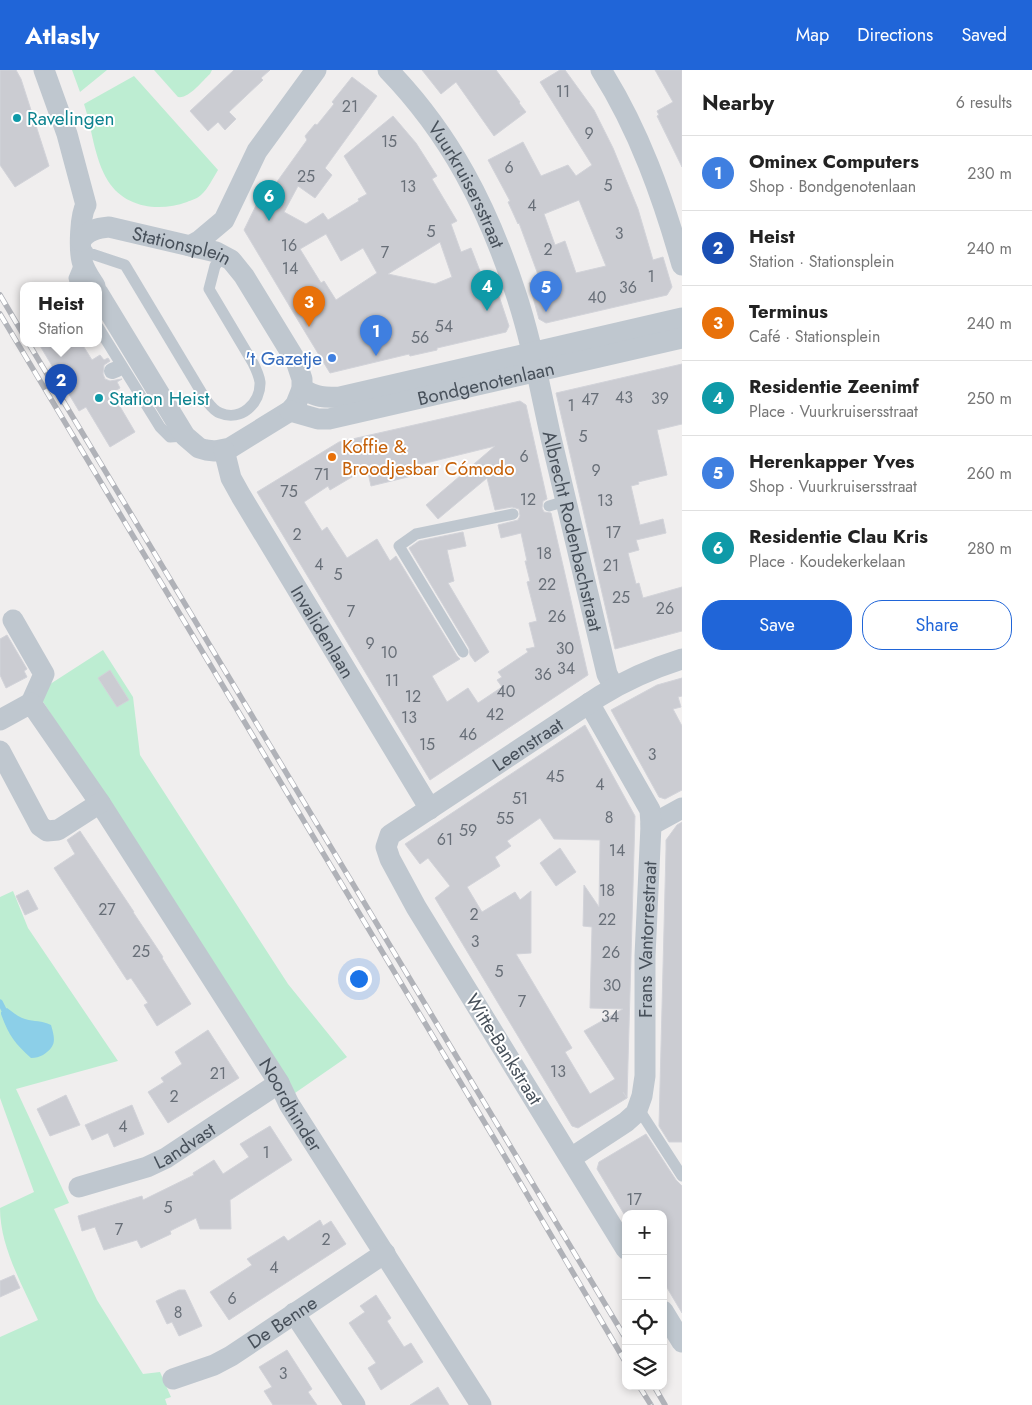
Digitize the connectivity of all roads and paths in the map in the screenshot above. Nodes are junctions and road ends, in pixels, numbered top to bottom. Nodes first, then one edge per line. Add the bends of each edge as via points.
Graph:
1 (44, 70) edge
2 (316, 70) edge
3 (388, 70) edge
4 (601, 70) edge
5 (86, 205) junction
6 (224, 220) junction
7 (109, 227) junction
8 (190, 246) junction
9 (81, 250) junction
10 (227, 258) junction
11 (682, 265) edge
12 (75, 282) edge
13 (92, 282) edge
14 (102, 300) edge
15 (682, 318) edge
16 (102, 333) edge
17 (682, 338) edge
18 (534, 362) junction
19 (302, 389) junction
20 (290, 411) junction
21 (185, 436) junction
22 (224, 450) junction
23 (513, 514) dead end
24 (13, 620) dead end
25 (463, 652) dead end
26 (682, 659) edge
27 (614, 687) junction
28 (31, 703) junction
29 (589, 703) junction
30 (0, 720) edge
31 (0, 751) edge
32 (100, 803) junction
33 (682, 808) edge
34 (430, 809) junction
35 (651, 825) junction
36 (386, 846) joint
37 (279, 1083) junction
38 (638, 1108) junction
39 (571, 1158) junction
40 (681, 1173) edge
41 (79, 1187) dead end
42 (622, 1241) edge
43 (385, 1252) junction
44 (294, 1313) junction
45 (667, 1318) edge
46 (682, 1342) edge
47 (173, 1380) dead end
48 (355, 1405) edge
49 (481, 1405) edge

1 - 5 street via 67,134
2 - 6 street via 257,151
3 - 18 street, Vuurkruisersstraat via 430,119 479,199 516,292
4 - 11 street via 627,116 652,174
5 - 7 street
5 - 9 street
6 - 8 street
6 - 10 street
7 - 8 street, Stationsplein
7 - 9 street, Stationsplein via 99,228 83,237
8 - 10 street, Stationsplein
9 - 10 lane via 125,265 206,400 214,410 235,415 254,405 260,382 209,289 215,266
9 - 12 lane
9 - 13 street
10 - 19 street, Stationsplein via 244,276 296,361
14 - 21 street
15 - 18 street, Bondgenotenlaan
16 - 21 lane via 160,427 170,437
17 - 18 street, Bondgenotenlaan
18 - 19 street, Bondgenotenlaan via 340,397 317,397
18 - 20 street, Bondgenotenlaan via 328,419
18 - 27 street, Albrecht Rodenbachstraat via 558,503 607,674
19 - 20 street
20 - 22 street
21 - 22 street via 198,448
22 - 34 street, Invalidenlaan via 231,478 241,496
23 - 25 lane via 416,534 399,546
24 - 28 street via 44,674
26 - 27 street, Leenstraat
27 - 29 street, Leenstraat
28 - 30 street
28 - 32 street, Noordhinder
29 - 34 street, Leenstraat
29 - 35 street, Frans Vantorrestraat via 650,810
31 - 32 street via 40,826 47,831 58,830
32 - 37 street, Noordhinder
33 - 35 street
34 - 36 street, Leenstraat via 390,835
35 - 38 street, Frans Vantorrestraat via 645,956 645,1076
36 - 39 street, Witte-Bankstraat via 416,907
37 - 41 street, Landvast via 166,1158 147,1167
37 - 43 street, Noordhinder via 289,1104
38 - 39 street via 626,1122
38 - 40 lane
39 - 42 street, Witte-Bankstraat
43 - 44 street, De Benne
43 - 49 street, Noordhinder
44 - 47 street, De Benne via 231,1356
44 - 48 street
45 - 46 street

